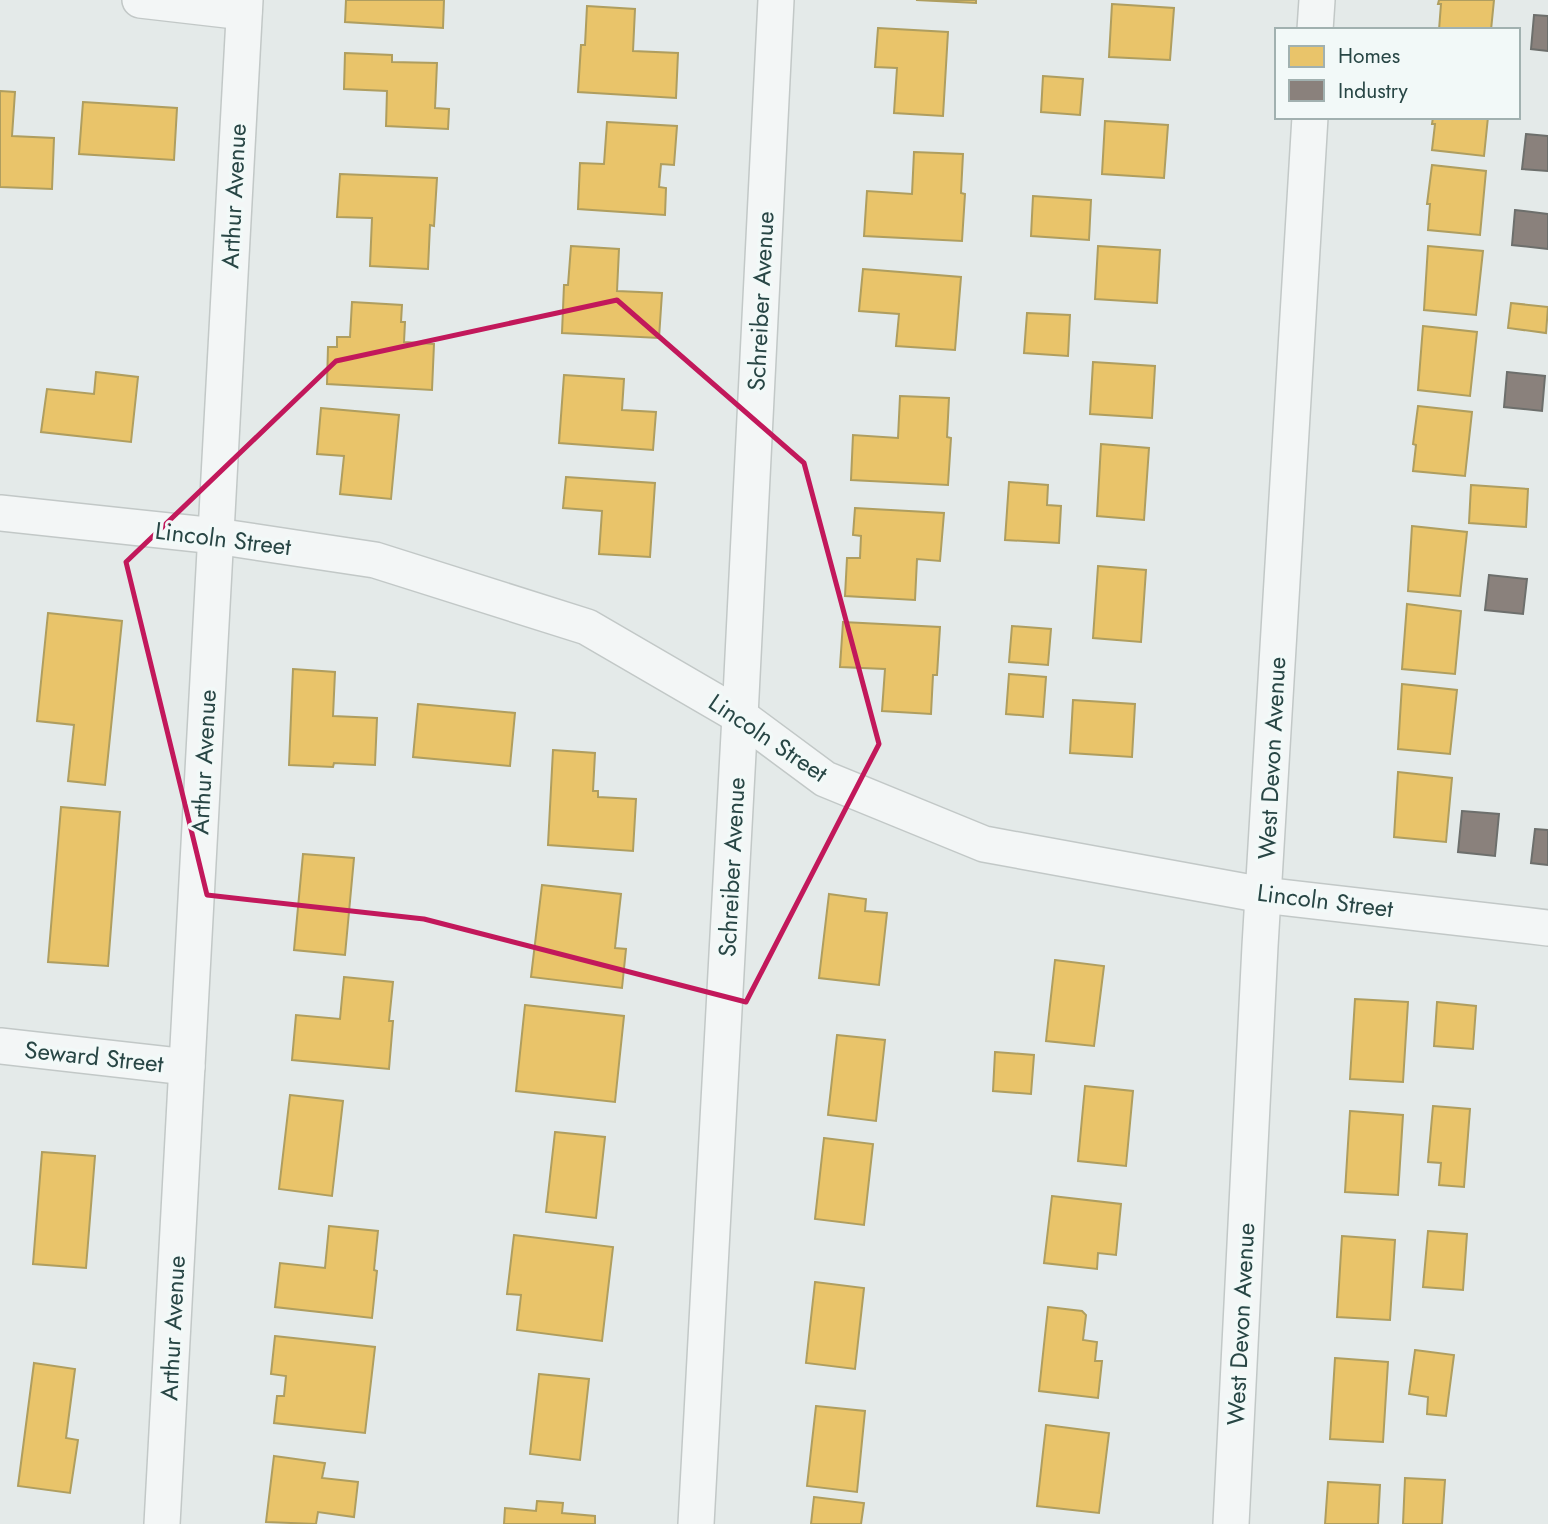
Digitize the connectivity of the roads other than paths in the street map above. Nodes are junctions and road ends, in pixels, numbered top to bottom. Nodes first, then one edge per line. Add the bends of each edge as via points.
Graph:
1 (140, 0) edge
2 (776, 0) edge
3 (1317, 0) edge
4 (244, 6) edge
5 (1315, 28) edge
6 (1310, 119) edge
7 (0, 513) edge
8 (216, 536) junction
9 (740, 716) junction
10 (1264, 895) junction
11 (1548, 928) edge
12 (0, 1046) edge
13 (187, 1067) junction
14 (162, 1524) edge
15 (696, 1524) edge
16 (1231, 1524) edge

1 - 4 street
2 - 9 street, Schreiber Avenue
3 - 5 street
4 - 8 street, Arthur Avenue
6 - 10 street, West Devon Avenue
7 - 8 street, Lincoln Street
8 - 9 street, Lincoln Street via 375,560 587,626
8 - 13 street, Arthur Avenue
9 - 10 street, Lincoln Street via 825,779 984,844
9 - 15 street, Schreiber Avenue
10 - 11 street, Lincoln Street
10 - 16 street, West Devon Avenue
12 - 13 street, Seward Street
13 - 14 street, Arthur Avenue

